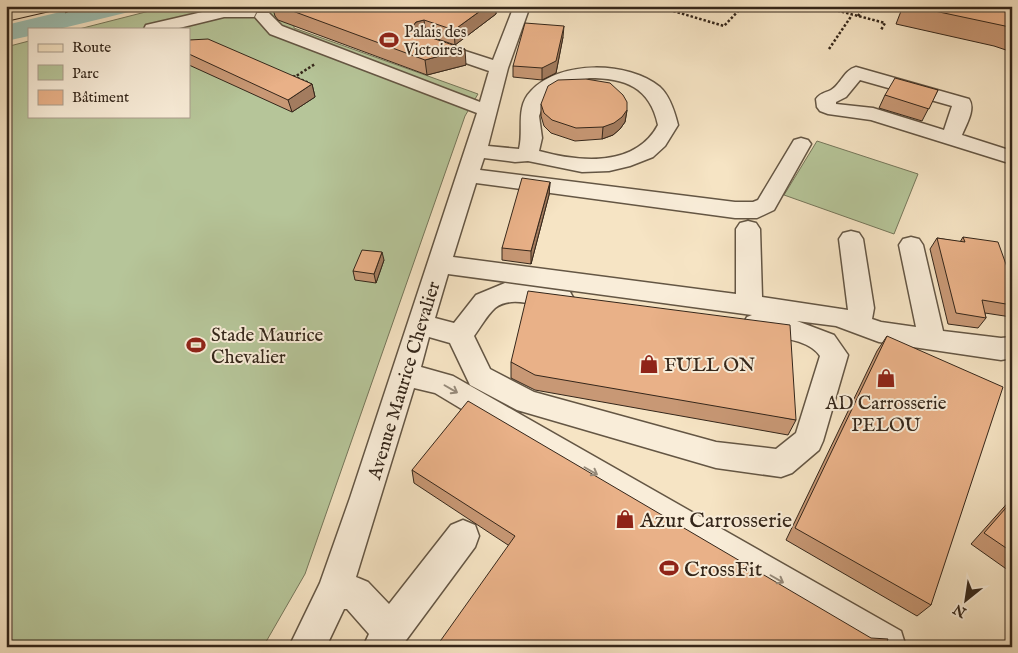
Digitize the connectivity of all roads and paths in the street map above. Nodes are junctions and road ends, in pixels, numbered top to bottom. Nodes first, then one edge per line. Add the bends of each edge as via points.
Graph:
1 (22, 6) edge
2 (48, 6) edge
3 (522, 6) edge
4 (656, 6) edge
5 (743, 6) edge
6 (820, 6) edge
7 (865, 6) edge
8 (6, 10) edge
9 (852, 14) junction
10 (6, 16) edge
11 (858, 16) junction
12 (156, 28) edge
13 (881, 30) dead end
14 (425, 42) edge
15 (829, 49) dead end
16 (322, 60) dead end
17 (499, 68) junction
18 (288, 74) edge
19 (294, 76) junction
20 (290, 79) edge
21 (308, 83) edge
22 (479, 107) junction
23 (950, 138) junction
24 (801, 144) dead end
25 (528, 155) junction
26 (1012, 158) edge
27 (472, 163) junction
28 (748, 228) dead end
29 (851, 239) dead end
30 (911, 245) dead end
31 (439, 264) junction
32 (749, 305) junction
33 (858, 324) junction
34 (421, 325) junction
35 (460, 335) junction
36 (932, 339) junction
37 (1012, 347) edge
38 (405, 374) junction
39 (463, 536) dead end
40 (334, 590) junction
41 (385, 639) edge
42 (307, 647) edge
43 (888, 647) edge

1 - 8 main road
2 - 10 main road
3 - 17 street, Avenue Maurice Chevalier
4 - 5 path via 724,26
6 - 9 path
7 - 11 path
9 - 11 path
9 - 15 path
11 - 13 path via 885,23
12 - 22 street via 224,12 256,15 276,30
14 - 17 street
16 - 19 path
17 - 22 street, Avenue Maurice Chevalier
18 - 19 path
19 - 20 path
19 - 21 path
22 - 27 street, Avenue Maurice Chevalier
23 - 23 street via 873,114 835,110 827,107 826,99 839,93 856,73 962,103
23 - 26 street
24 - 27 street via 766,205 757,210 735,210
25 - 25 street via 532,138 529,116 538,94 557,81 588,72 609,72 638,82 654,92 668,125 648,152 621,163 597,166 552,162
25 - 27 street
27 - 31 street, Avenue Maurice Chevalier
28 - 32 lane
29 - 33 street via 861,308
30 - 36 street
31 - 32 street
31 - 34 street, Avenue Maurice Chevalier
32 - 33 street via 839,317
33 - 36 street via 879,332
34 - 35 street
34 - 38 street, Avenue Maurice Chevalier
35 - 35 street via 480,377 527,402 716,455 780,463 808,441 834,355 825,342 787,328 505,292 484,302
36 - 37 street via 1001,349
38 - 40 street, Avenue Maurice Chevalier
38 -> 43 street via 442,384 888,644
39 - 41 street
40 - 41 street via 356,594
40 - 42 street, Avenue Maurice Chevalier

